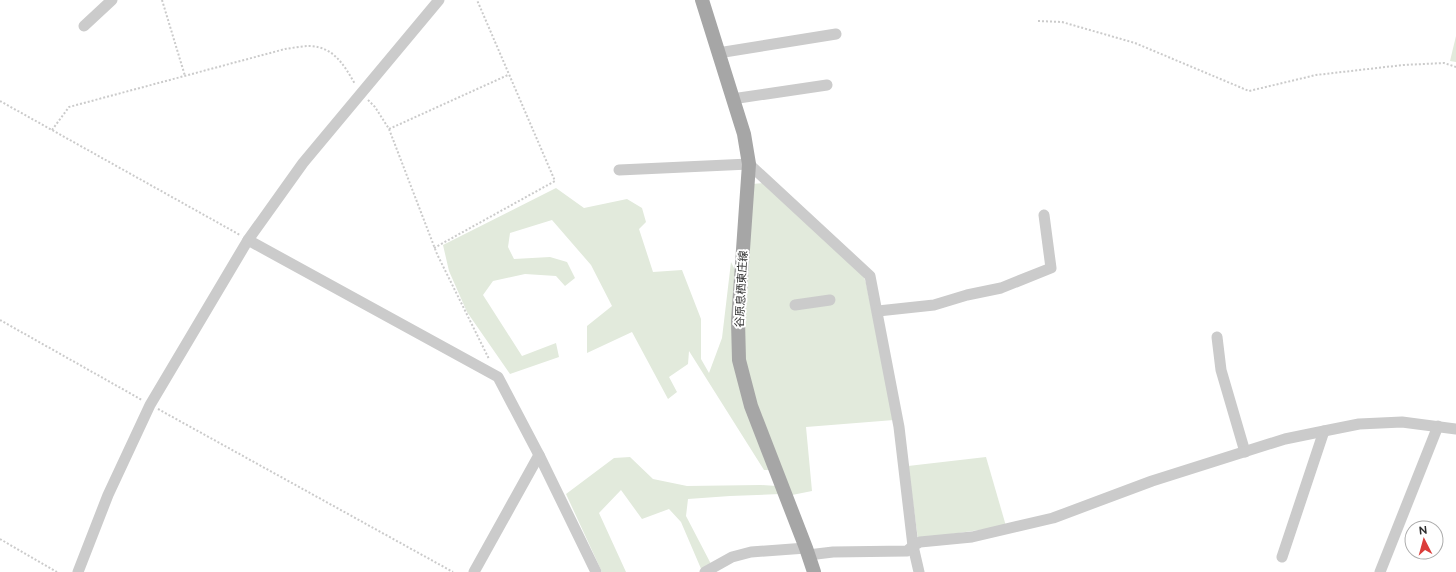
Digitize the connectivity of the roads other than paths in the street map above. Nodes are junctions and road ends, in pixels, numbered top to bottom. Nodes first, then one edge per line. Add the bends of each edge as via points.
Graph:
1 (112, 0) edge
2 (439, 0) edge
3 (702, 0) edge
4 (84, 26) dead end
5 (836, 34) dead end
6 (718, 53) junction
7 (827, 85) dead end
8 (732, 100) junction
9 (749, 164) junction
10 (619, 170) dead end
11 (1044, 216) dead end
12 (248, 240) junction
13 (830, 300) dead end
14 (795, 305) dead end
15 (878, 311) junction
16 (1217, 337) dead end
17 (1438, 426) junction
18 (1456, 429) edge
19 (1324, 430) junction
20 (1245, 452) junction
21 (539, 455) junction
22 (913, 546) junction
23 (807, 551) junction
24 (1282, 557) dead end
25 (78, 572) edge
26 (474, 572) edge
27 (596, 572) edge
28 (705, 572) edge
29 (814, 572) edge
30 (919, 572) edge
31 (1380, 572) edge

1 - 4 street
2 - 12 street via 303,163
3 - 6 main road, 谷原息栖東庄線
5 - 6 street
6 - 8 main road, 谷原息栖東庄線
7 - 8 street
8 - 9 main road, 谷原息栖東庄線 via 744,134
9 - 10 street
9 - 15 street via 870,276
9 - 23 main road, 谷原息栖東庄線 via 738,322 739,360 751,406
11 - 15 street via 1051,268 1001,288 934,305
12 - 21 street via 498,377
12 - 25 street via 150,405 108,494
13 - 14 street
15 - 22 street via 899,427
16 - 20 street via 1221,370
17 - 18 street
17 - 19 street via 1402,422 1359,424
17 - 31 street
19 - 20 street
19 - 24 street
20 - 22 street via 1152,481 1053,518 972,537 920,542
21 - 26 street
21 - 27 street
22 - 23 street via 908,550
22 - 30 street
23 - 28 street via 745,554 732,557
23 - 29 main road, 谷原息栖東庄線

